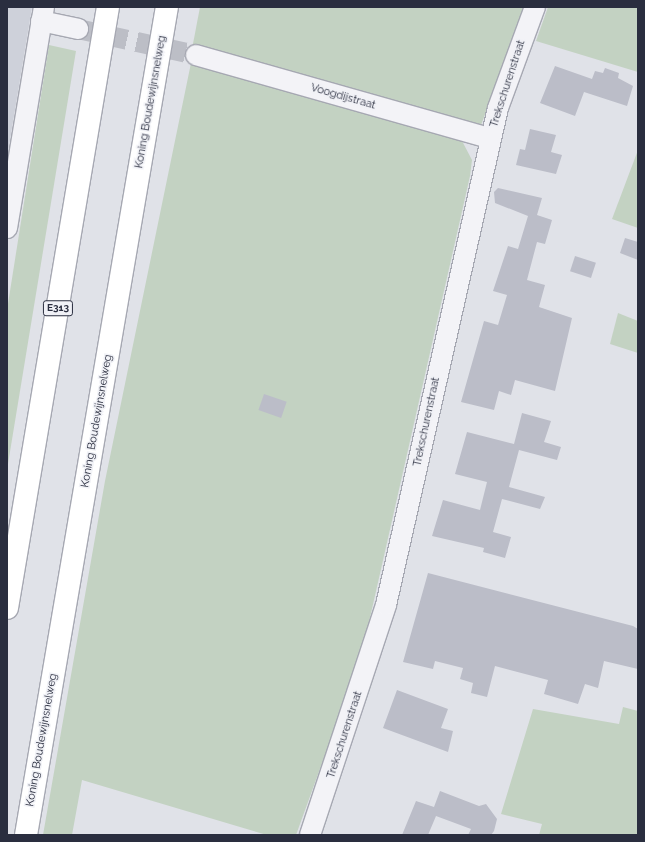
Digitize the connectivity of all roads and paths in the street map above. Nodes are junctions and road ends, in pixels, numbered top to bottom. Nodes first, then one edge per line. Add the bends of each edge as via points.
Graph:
1 (108, 7) edge
2 (167, 7) edge
3 (535, 7) edge
4 (42, 14) edge
5 (78, 29) tunnel mouth
6 (196, 55) tunnel mouth
7 (490, 138) junction
8 (7, 228) edge
9 (7, 608) edge
10 (26, 835) edge
11 (310, 835) edge

1 - 9 highway, E313
2 - 10 highway, Koning Boudewijnsnelweg
3 - 7 street, Trekschurenstraat
4 - 5 street
4 - 8 street
6 - 7 street, Voogdijstraat
7 - 11 street, Trekschurenstraat via 386,605

